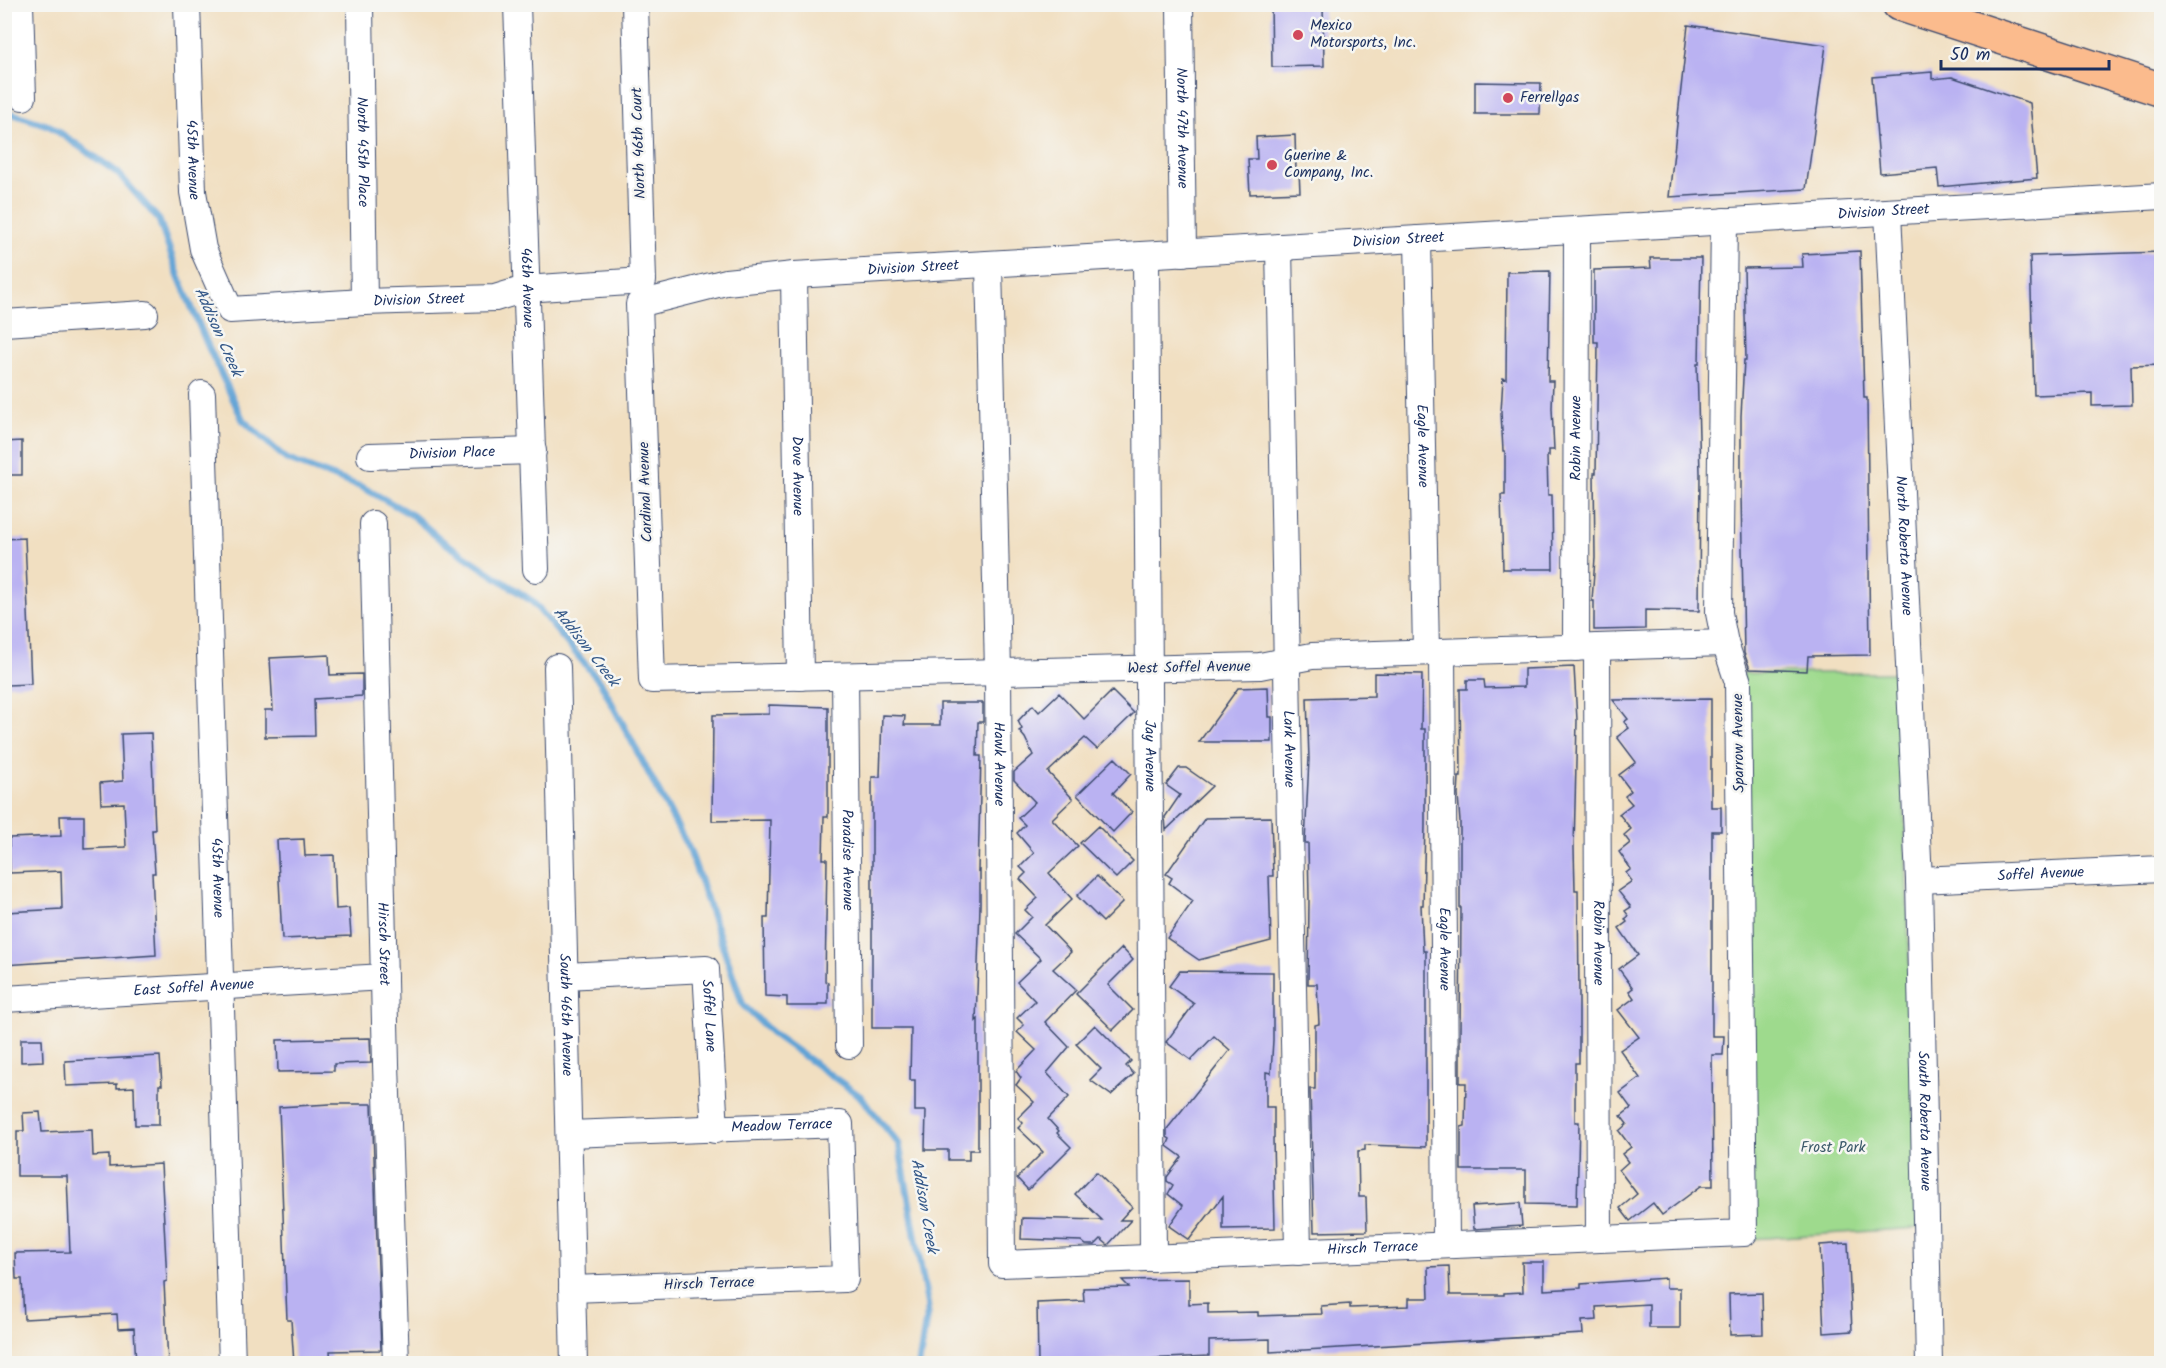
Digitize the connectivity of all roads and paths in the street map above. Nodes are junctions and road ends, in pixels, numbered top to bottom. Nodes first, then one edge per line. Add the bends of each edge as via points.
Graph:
1 (187, 4) edge
2 (360, 4) edge
3 (517, 4) edge
4 (635, 4) edge
5 (1180, 4) edge
6 (1899, 4) edge
7 (15, 14) edge
8 (2162, 90) edge
9 (23, 97) dead end
10 (2162, 196) edge
11 (1888, 212) junction
12 (1724, 221) junction
13 (1577, 230) junction
14 (1418, 239) junction
15 (1279, 247) junction
16 (1183, 253) junction
17 (1146, 255) junction
18 (989, 264) junction
19 (794, 275) junction
20 (525, 289) junction
21 (641, 293) junction
22 (364, 302) junction
23 (230, 310) joint
24 (145, 314) dead end
25 (4, 323) edge
26 (202, 394) dead end
27 (533, 451) junction
28 (370, 456) dead end
29 (373, 524) dead end
30 (536, 569) dead end
31 (1725, 643) junction
32 (1587, 647) junction
33 (1434, 652) junction
34 (1287, 662) junction
35 (557, 667) dead end
36 (1149, 668) junction
37 (998, 672) junction
38 (845, 676) junction
39 (801, 677) junction
40 (652, 681) joint
41 (2162, 869) edge
42 (1919, 880) junction
43 (565, 976) junction
44 (384, 977) junction
45 (222, 987) junction
46 (4, 999) edge
47 (849, 1045) dead end
48 (715, 1130) junction
49 (569, 1134) junction
50 (1744, 1233) joint
51 (1599, 1239) junction
52 (1446, 1245) junction
53 (1298, 1252) junction
54 (1152, 1258) junction
55 (1002, 1264) joint
56 (845, 1279) joint
57 (572, 1289) junction
58 (232, 1364) edge
59 (396, 1364) edge
60 (574, 1364) edge
61 (1929, 1364) edge

1 - 23 street, 45th Avenue via 193,192 203,249
2 - 22 street, North 45th Place
3 - 20 street, 46th Avenue
4 - 21 street, North 46th Court
5 - 16 street, North 47th Avenue
6 - 8 main road
7 - 9 street
10 - 11 street, Division Street
11 - 12 street, Division Street
11 - 42 street, North Roberta Avenue
12 - 13 street, Division Street
12 - 31 street, Sparrow Avenue via 1719,613
13 - 14 street, Division Street
13 - 32 street, Robin Avenue
14 - 15 street, Division Street
14 - 33 street, Eagle Avenue
15 - 16 street, Division Street
15 - 34 street, Lark Avenue
16 - 17 street, Division Street
17 - 18 street, Division Street
17 - 36 street, Jay Avenue
18 - 19 street, Division Street
18 - 37 street, Hawk Avenue
19 - 21 street, Division Street
19 - 39 street, Dove Avenue
20 - 21 street, Division Street
20 - 22 street, Division Street via 495,297
20 - 27 street, 46th Avenue
21 - 40 street, Cardinal Avenue
22 - 23 street, Division Street
24 - 25 street
26 - 45 street, 45th Avenue
27 - 28 street, Division Place
27 - 30 street, 46th Avenue
29 - 44 street, Hirsch Street
31 - 32 street, West Soffel Avenue
31 - 50 street, Sparrow Avenue via 1738,682
32 - 33 street, West Soffel Avenue
32 - 51 street, Robin Avenue
33 - 34 street, West Soffel Avenue via 1312,656
33 - 52 street, Eagle Avenue
34 - 36 street, West Soffel Avenue
34 - 53 street, Lark Avenue
35 - 43 street, South 46th Avenue
36 - 37 street, West Soffel Avenue
36 - 54 street, Jay Avenue
37 - 38 street, West Soffel Avenue
37 - 55 street, Hawk Avenue
38 - 39 street, West Soffel Avenue
38 - 47 street, Paradise Avenue
39 - 40 street, West Soffel Avenue
41 - 42 street, Soffel Avenue
42 - 61 street, South Roberta Avenue
43 - 48 street, Soffel Lane via 706,969
43 - 49 street, South 46th Avenue
44 - 45 street, East Soffel Avenue
44 - 59 street, Hirsch Street
45 - 46 street, East Soffel Avenue
45 - 58 street, 45th Avenue
48 - 49 street, Meadow Terrace
48 - 56 street, Meadow Terrace via 840,1124
49 - 57 street, South 46th Avenue
50 - 51 street, Hirsch Terrace
51 - 52 street, Hirsch Terrace
52 - 53 street, Hirsch Terrace
53 - 54 street, Hirsch Terrace
54 - 55 street, Hirsch Terrace
56 - 57 street, Hirsch Terrace
57 - 60 street, South 46th Avenue

